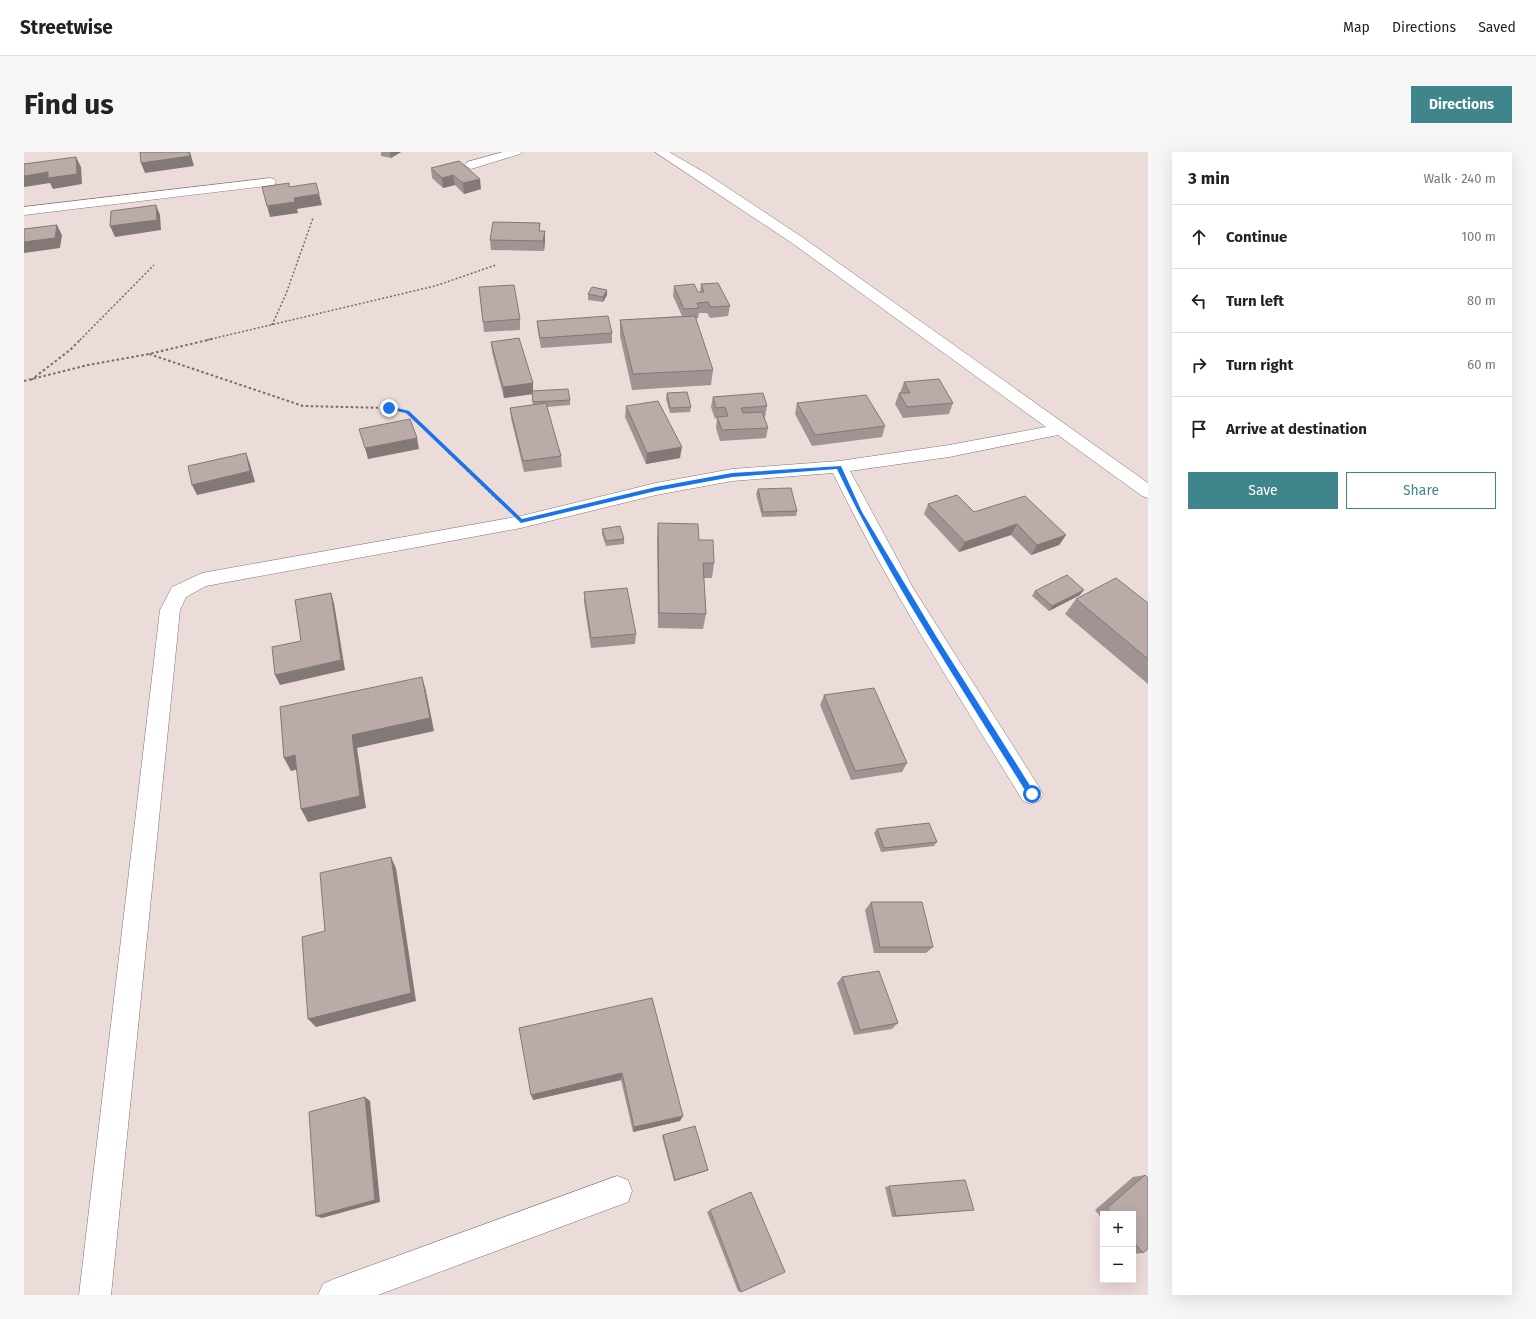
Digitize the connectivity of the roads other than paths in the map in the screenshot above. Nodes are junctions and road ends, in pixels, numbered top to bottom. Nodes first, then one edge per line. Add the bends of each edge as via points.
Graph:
1 (516, 152) edge
2 (661, 152) edge
3 (470, 165) dead end
4 (270, 182) dead end
5 (24, 212) edge
6 (1059, 430) junction
7 (839, 467) junction
8 (1148, 492) edge
9 (1032, 794) dead end
10 (617, 1191) dead end
11 (95, 1295) edge
12 (334, 1295) edge

1 - 3 street
2 - 6 street via 797,240
4 - 5 street
6 - 7 street
6 - 8 street
7 - 9 street via 860,512 934,638
7 - 11 street via 732,475 656,489 521,522 202,580 179,592 170,610
10 - 12 street

